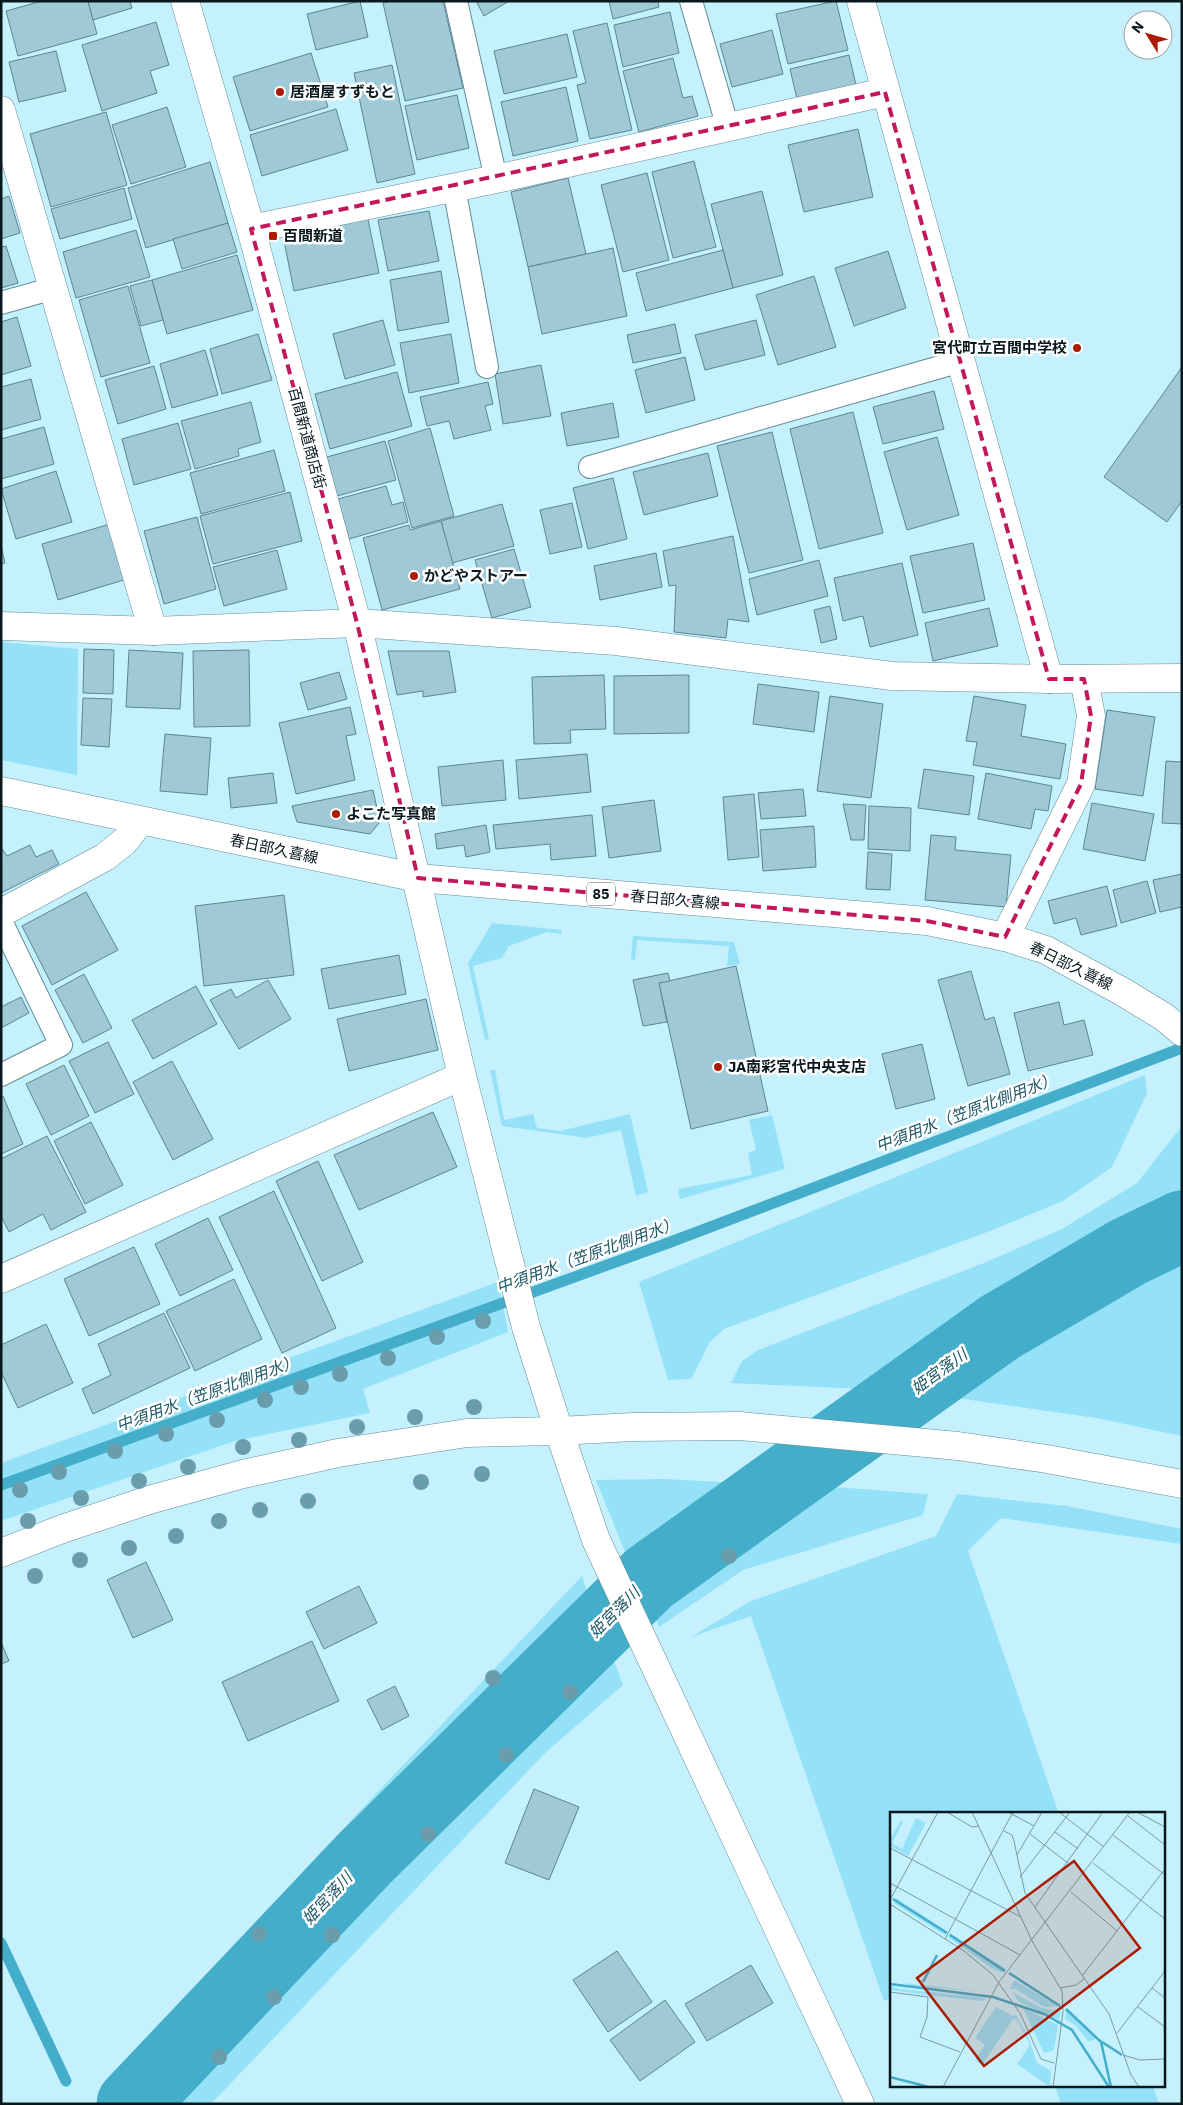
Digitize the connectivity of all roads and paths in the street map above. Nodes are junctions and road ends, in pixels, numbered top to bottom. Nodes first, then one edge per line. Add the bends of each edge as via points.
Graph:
1 (185, 1) edge
2 (456, 1) edge
3 (691, 1) edge
4 (860, 1) edge
5 (885, 92) junction
6 (1, 110) edge
7 (728, 128) junction
8 (496, 179) junction
9 (454, 187) junction
10 (251, 229) junction
11 (54, 288) junction
12 (1, 303) edge
13 (961, 361) junction
14 (487, 367) dead end
15 (590, 467) dead end
16 (357, 623) junction
17 (1, 626) edge
18 (153, 631) junction
19 (1182, 678) edge
20 (1049, 679) junction
21 (1084, 679) junction
22 (1, 791) edge
23 (140, 821) junction
24 (418, 878) junction
25 (1, 913) edge
26 (1, 921) edge
27 (1005, 937) junction
28 (1182, 1032) edge
29 (1, 1075) edge
30 (462, 1076) junction
31 (1, 1279) edge
32 (559, 1431) junction
33 (1182, 1484) edge
34 (1, 1553) edge
35 (860, 2104) edge

1 - 10 street, 百間新道商店街
2 - 8 lane
3 - 7 lane
4 - 5 street
5 - 7 street
5 - 13 street
6 - 11 street
7 - 8 street
8 - 9 street
9 - 10 street
9 - 14 lane
10 - 16 street, 百間新道商店街
11 - 12 lane
11 - 18 street
13 - 15 lane
13 - 20 street
16 - 18 street
16 - 20 street via 616,641 892,676
16 - 24 street, 百間新道商店街
17 - 18 street
19 - 21 street
20 - 21 street
21 - 27 street via 1091,716 1081,784
22 - 23 street, 春日部久喜線 / 85
23 - 24 street, 春日部久喜線 / 85
23 - 25 street via 125,841 105,856
24 - 27 street, 春日部久喜線 / 85 via 928,921
24 - 30 street, 百間新道商店街
26 - 29 lane via 61,1045
27 - 28 street, 春日部久喜線 / 85 via 1046,950 1123,992
30 - 31 street
30 - 32 street, 百間新道商店街 via 526,1327
32 - 33 street via 740,1426 1047,1460
32 - 34 street via 467,1433 338,1454 244,1474 62,1528
32 - 35 street, 百間新道商店街 via 596,1540

